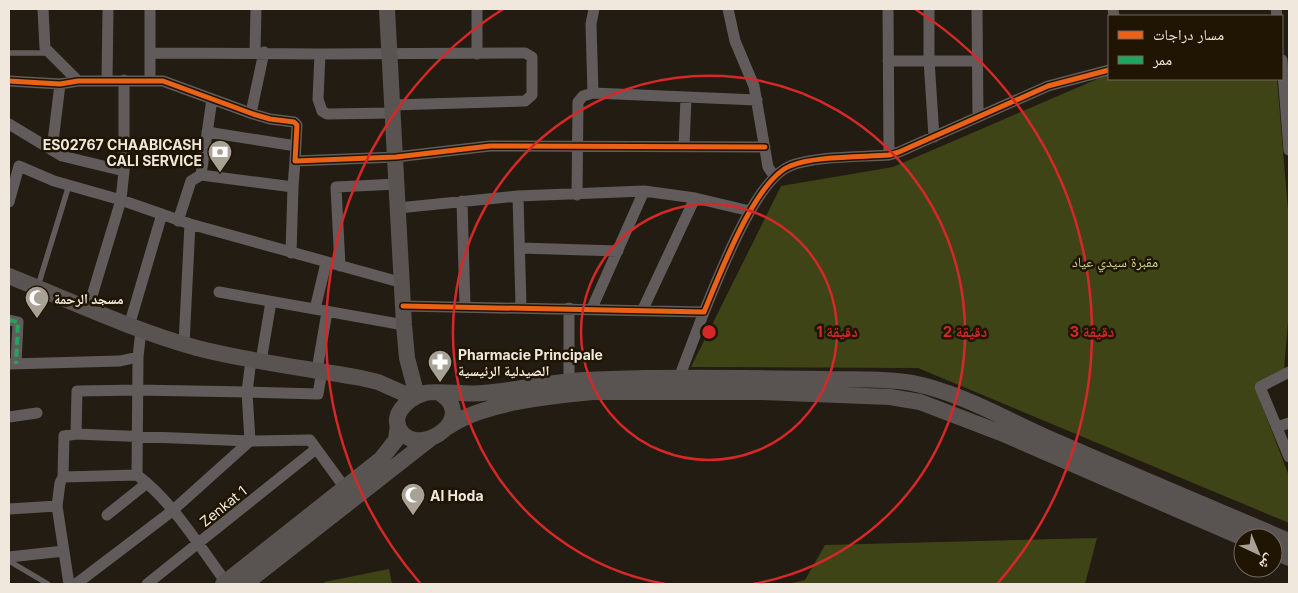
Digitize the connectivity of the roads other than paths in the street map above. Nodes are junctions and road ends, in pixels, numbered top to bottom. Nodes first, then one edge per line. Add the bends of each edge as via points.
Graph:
1 (43, 9) edge
2 (108, 9) edge
3 (150, 9) edge
4 (256, 9) edge
5 (387, 9) edge
6 (477, 9) edge
7 (594, 9) edge
8 (728, 9) edge
9 (888, 9) edge
10 (929, 9) edge
11 (977, 9) edge
12 (259, 52) junction
13 (9, 53) edge
14 (48, 53) junction
15 (150, 53) junction
16 (320, 54) junction
17 (477, 54) junction
18 (389, 55) junction
19 (929, 60) junction
20 (888, 61) junction
21 (977, 61) junction
22 (1283, 68) edge
23 (1108, 70) edge
24 (124, 80) junction
25 (150, 80) junction
26 (9, 81) edge
27 (78, 81) junction
28 (108, 81) junction
29 (60, 84) junction
30 (593, 93) junction
31 (686, 98) junction
32 (212, 99) junction
33 (757, 100) junction
34 (1287, 101) edge
35 (392, 109) junction
36 (251, 114) junction
37 (978, 117) junction
38 (9, 124) edge
39 (207, 132) junction
40 (934, 137) junction
41 (1289, 143) edge
42 (577, 145) junction
43 (296, 146) junction
44 (684, 146) junction
45 (766, 147) junction
46 (52, 150) junction
47 (1289, 150) edge
48 (889, 155) junction
49 (396, 157) junction
50 (295, 161) junction
51 (124, 171) junction
52 (201, 175) junction
53 (774, 176) junction
54 (397, 184) junction
55 (69, 186) junction
56 (293, 187) junction
57 (644, 191) junction
58 (578, 195) junction
59 (518, 196) junction
60 (695, 198) junction
61 (121, 200) junction
62 (462, 201) junction
63 (9, 202) edge
64 (398, 208) junction
65 (750, 211) junction
66 (162, 214) junction
67 (178, 221) junction
68 (190, 224) junction
69 (520, 248) junction
70 (618, 251) junction
71 (290, 253) junction
72 (326, 263) junction
73 (340, 266) junction
74 (9, 276) edge
75 (403, 283) junction
76 (38, 288) junction
77 (219, 292) dead end
78 (270, 302) junction
79 (403, 306) junction
80 (466, 306) junction
81 (521, 306) junction
82 (568, 308) junction
83 (592, 308) junction
84 (88, 309) junction
85 (315, 309) junction
86 (643, 309) junction
87 (327, 312) junction
88 (704, 312) junction
89 (9, 320) edge
90 (404, 325) junction
91 (135, 328) junction
92 (184, 344) junction
93 (138, 357) junction
94 (407, 358) junction
95 (256, 360) junction
96 (12, 364) edge
97 (320, 370) junction
98 (1289, 372) edge
99 (361, 378) junction
100 (569, 381) junction
101 (378, 382) junction
102 (677, 384) junction
103 (138, 390) junction
104 (247, 392) junction
105 (437, 393) junction
106 (415, 397) junction
107 (37, 413) dead end
108 (9, 418) edge
109 (398, 421) junction
110 (1289, 423) edge
111 (1004, 426) junction
112 (448, 427) junction
113 (1277, 428) junction
114 (76, 434) junction
115 (137, 437) junction
116 (433, 437) junction
117 (250, 441) junction
118 (316, 449) junction
119 (1289, 458) edge
120 (137, 475) junction
121 (63, 477) junction
122 (147, 483) junction
123 (345, 488) junction
124 (57, 506) junction
125 (9, 509) edge
126 (172, 511) junction
127 (107, 516) dead end
128 (1233, 533) edge
129 (1289, 541) edge
130 (198, 545) junction
131 (64, 551) junction
132 (9, 557) edge
133 (9, 561) edge
134 (225, 583) edge
135 (48, 584) edge
136 (69, 584) edge
137 (76, 584) edge
138 (147, 584) edge
139 (245, 584) edge

1 - 14 street via 43,40
2 - 28 street
3 - 15 street
4 - 12 street
5 - 18 main road
6 - 17 street
7 - 30 street via 591,24
8 - 33 street via 735,41
9 - 20 street
10 - 19 street
11 - 21 street
12 - 15 street
12 - 16 street
12 - 36 street
13 - 14 lane
14 - 27 street
15 - 25 street
16 - 18 street
16 - 35 street via 318,99 322,111 327,114
17 - 18 street
17 - 35 street via 530,54 530,99
18 - 35 main road
19 - 20 street
19 - 21 street
19 - 40 street
20 - 48 street
21 - 37 street
22 - 34 street
23 - 37 street via 1048,86
24 - 25 street
24 - 28 street
24 - 51 street
25 - 32 street via 179,86
26 - 29 street
27 - 28 street
27 - 29 street
29 - 46 street
30 - 31 street
30 - 42 street via 583,96 578,102
31 - 33 street
31 - 44 street
32 - 36 street
32 - 39 street
33 - 45 street
34 - 41 street
35 - 49 main road
36 - 43 street via 294,122 297,125
37 - 40 street
38 - 46 street
39 - 43 street
39 - 52 street
40 - 48 street
41 - 47 street
42 - 44 street
42 - 49 street via 490,146
42 - 58 street
43 - 50 street
44 - 45 street
45 - 53 street via 768,167
46 - 51 street via 76,161
48 - 53 street via 808,162 792,165
49 - 50 street
49 - 54 main road
50 - 56 street
51 - 61 street
52 - 56 street
52 - 67 street via 191,181
53 - 65 street
54 - 64 main road
54 - 73 street via 336,187
55 - 61 street
55 - 63 street via 20,166
55 - 76 lane
56 - 71 street
57 - 58 street
57 - 60 street
57 - 70 street
58 - 59 street
59 - 62 street
59 - 69 street
60 - 65 street
60 - 86 street
61 - 66 street
61 - 84 street
62 - 64 street
62 - 80 street
64 - 75 main road
65 - 88 street
66 - 67 street
66 - 91 street
67 - 68 street
68 - 71 street
68 - 92 street
69 - 70 street
69 - 81 street
70 - 83 street
71 - 72 street
72 - 73 street
72 - 85 street
73 - 75 street
74 - 76 main road
75 - 79 main road
76 - 84 main road
77 - 78 street
78 - 85 street
78 - 95 street
79 - 80 street
79 - 90 main road
80 - 81 street
81 - 82 street
82 - 83 street
82 - 100 street
83 - 86 street
84 - 91 main road
85 - 87 street
86 - 88 street
87 - 90 street
87 - 97 street
88 - 102 street
89 - 96 street via 18,322
90 - 94 main road
91 - 92 main road
91 - 93 street
92 - 95 main road
93 - 96 street via 120,362
93 - 103 street
94 - 101 main road via 404,369 397,376 388,382
94 - 105 main road
94 - 106 main road
95 - 97 main road
95 - 104 street
97 - 99 main road
97 - 104 street via 318,394
98 - 113 street via 1260,387
99 - 101 main road
99 - 109 main road via 386,398 396,411
100 - 102 main road
100 - 105 main road via 485,393
101 - 106 main road
102 - 111 main road via 806,386 890,396
102 - 112 main road via 566,394 472,413
103 - 104 street
103 - 114 street via 77,391
103 - 115 street
104 - 117 street
105 - 106 main road
105 - 112 main road via 453,409
106 - 109 main road via 402,406
107 - 108 street
109 - 116 main road via 404,435 410,439
109 - 123 main road via 398,434 390,450
110 - 113 street
111 - 128 main road
111 - 129 main road
112 - 116 main road
113 - 119 street
114 - 115 street
114 - 121 street via 64,436
115 - 117 street
115 - 120 street
116 - 139 main road
117 - 118 street via 310,440
117 - 126 street
118 - 123 street
118 - 130 street, Zenkat 1
120 - 121 street
120 - 122 street
121 - 124 street
122 - 126 street
122 - 127 street
123 - 134 main road
124 - 125 street
124 - 131 street
126 - 130 street
126 - 137 street
130 - 134 street
130 - 138 street, Zenkat 1
131 - 132 street
131 - 136 street
133 - 135 lane

